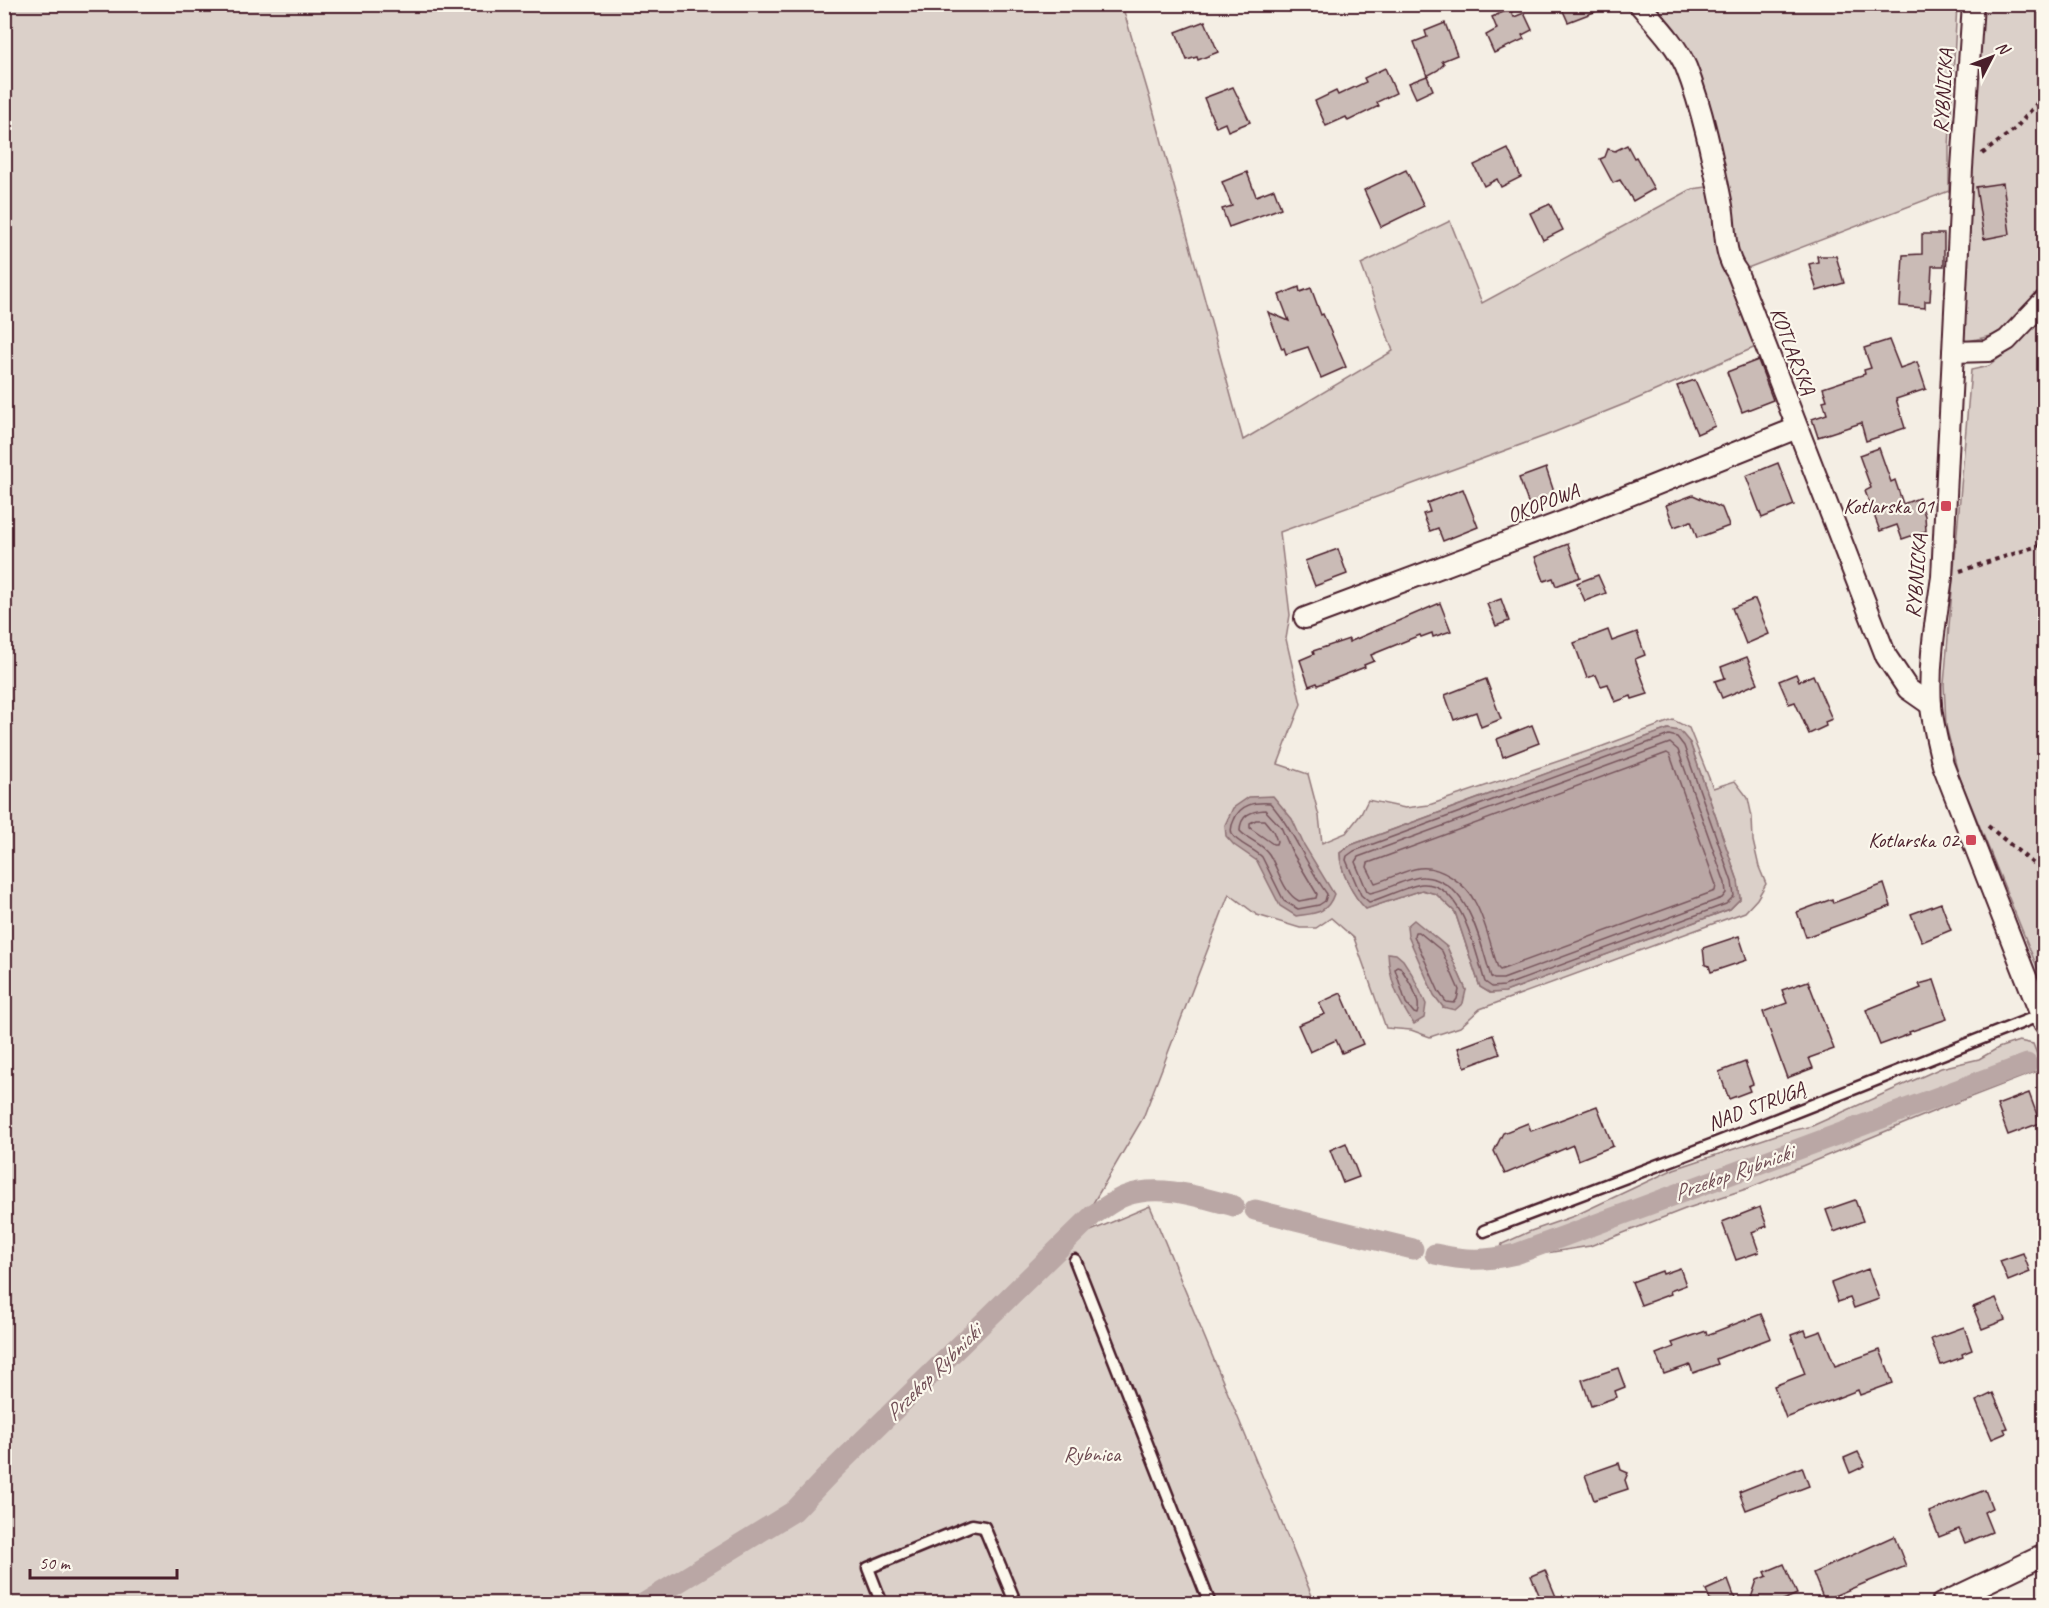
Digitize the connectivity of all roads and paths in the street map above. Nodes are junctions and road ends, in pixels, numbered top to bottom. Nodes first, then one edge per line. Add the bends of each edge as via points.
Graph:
1 (1639, 4) edge
2 (1973, 4) edge
3 (2044, 95) edge
4 (1962, 168) junction
5 (2044, 301) edge
6 (1953, 352) junction
7 (1797, 429) junction
8 (2044, 544) edge
9 (1942, 577) junction
10 (1305, 618) dead end
11 (1931, 705) junction
12 (1982, 822) dead end
13 (2044, 869) edge
14 (2043, 1019) edge
15 (1484, 1231) dead end
16 (1075, 1260) dead end
17 (2044, 1555) edge
18 (882, 1604) edge
19 (1016, 1604) edge
20 (1210, 1604) edge
21 (1941, 1604) edge

1 - 7 street, KOTLARSKA via 1686,66 1709,142 1730,262
2 - 4 street, RYBNICKA
3 - 4 path via 2015,129
4 - 6 street, RYBNICKA
5 - 6 street via 2007,340 1988,351
6 - 9 street, RYBNICKA
7 - 10 street, OKOPOWA via 1575,518
7 - 11 street, KOTLARSKA via 1886,656 1908,689
8 - 9 path
9 - 11 street, RYBNICKA
11 - 14 street, RYBNICKA via 1943,765
12 - 13 path
14 - 15 lane, NAD STRUGĄ
16 - 20 lane
17 - 21 street
18 - 19 lane via 868,1568 972,1525 984,1527

